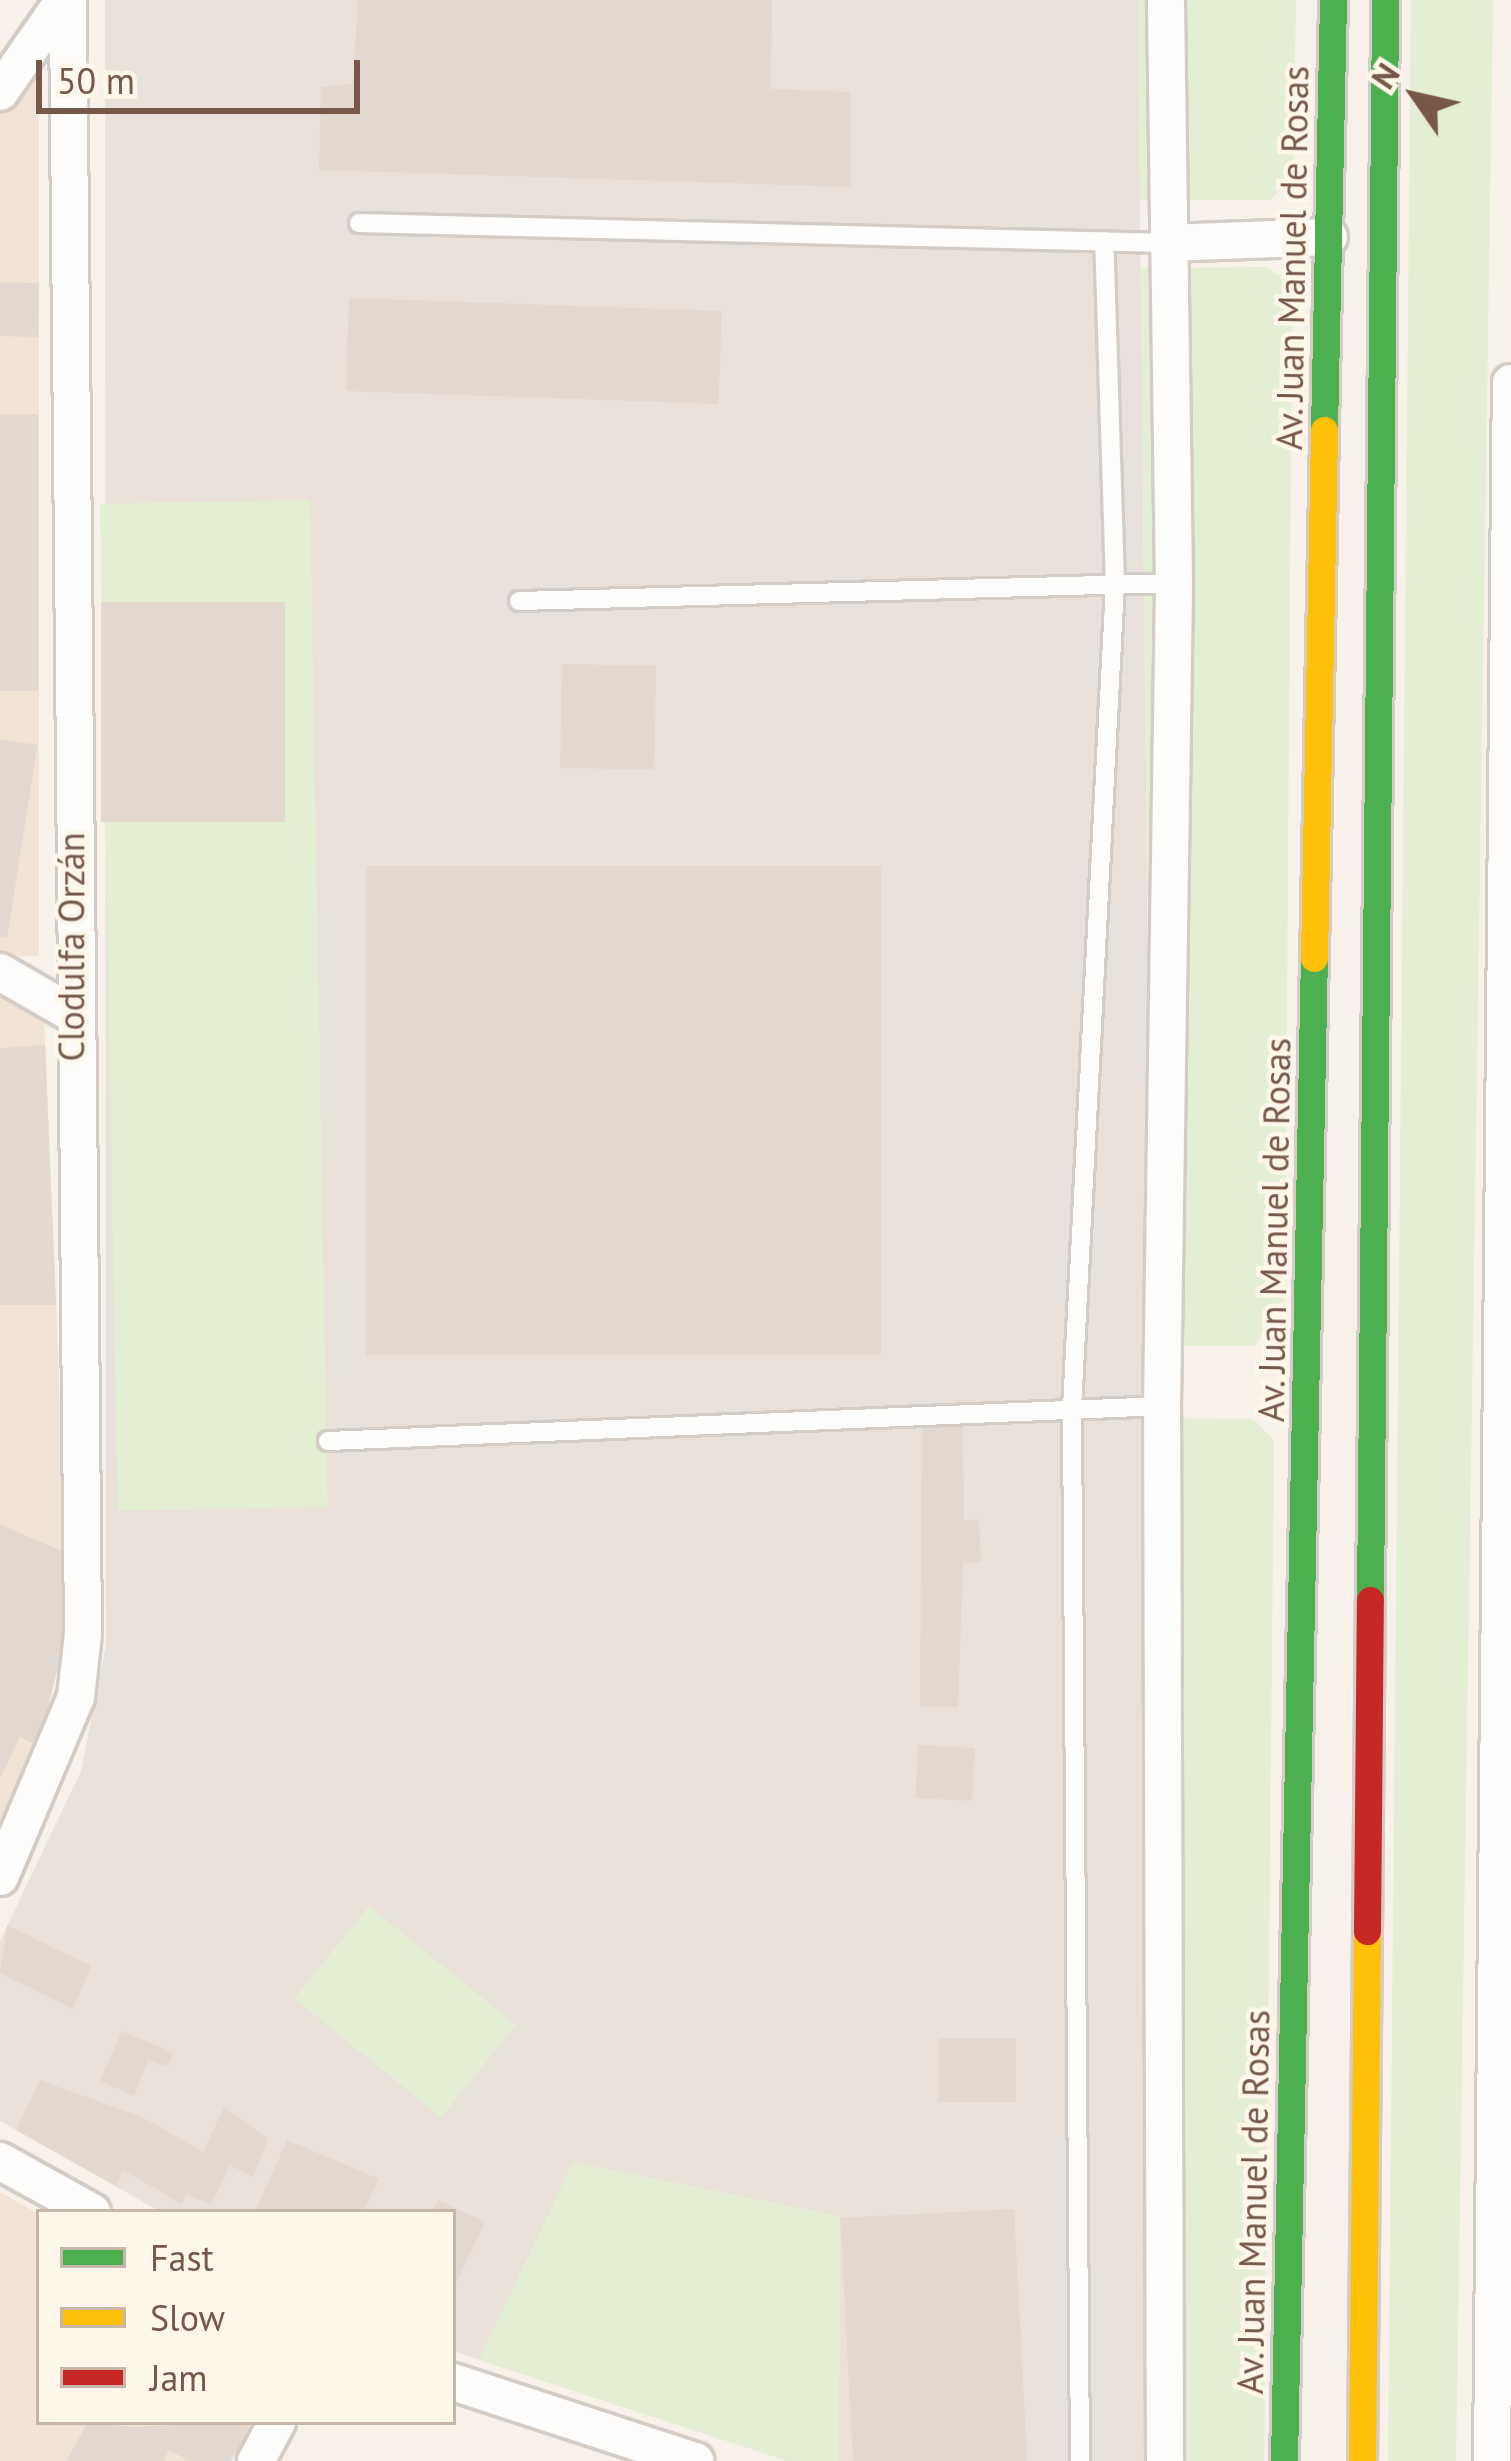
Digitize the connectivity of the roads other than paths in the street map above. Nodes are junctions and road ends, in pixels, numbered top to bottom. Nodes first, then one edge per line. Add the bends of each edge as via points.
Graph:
1 (66, 0) edge
2 (1166, 0) edge
3 (1333, 0) edge
4 (1384, 0) edge
5 (0, 92) edge
6 (359, 223) dead end
7 (1329, 237) junction
8 (1104, 241) junction
9 (1167, 242) junction
10 (1511, 383) edge
11 (1174, 583) junction
12 (1115, 584) junction
13 (519, 601) dead end
14 (1508, 681) edge
15 (0, 972) edge
16 (71, 1013) junction
17 (1162, 1406) junction
18 (1072, 1408) junction
19 (328, 1441) dead end
20 (0, 1877) edge
21 (0, 2162) edge
22 (86, 2209) edge
23 (456, 2383) edge
24 (275, 2425) edge
25 (1498, 2451) edge
26 (256, 2461) edge
27 (694, 2461) edge
28 (1081, 2461) edge
29 (1165, 2461) edge
30 (1284, 2461) edge
31 (1362, 2461) edge

1 - 5 street
1 - 16 street, Clodulfa Orzán
2 - 9 street
3 - 7 main road, Av. Juan Manuel de Rosas
4 - 31 main road
6 - 8 lane
7 - 9 street
7 - 30 main road, Av. Juan Manuel de Rosas
8 - 9 lane
8 - 12 lane
9 - 11 street
10 - 14 street
11 - 12 lane
11 - 17 street
12 - 13 lane
12 - 18 lane
14 - 25 street
15 - 16 street
16 - 20 street, Clodulfa Orzán via 83,1634 76,1697
17 - 18 lane
17 - 29 street
18 - 19 lane
18 - 28 lane
21 - 22 street
23 - 27 street
24 - 26 street

